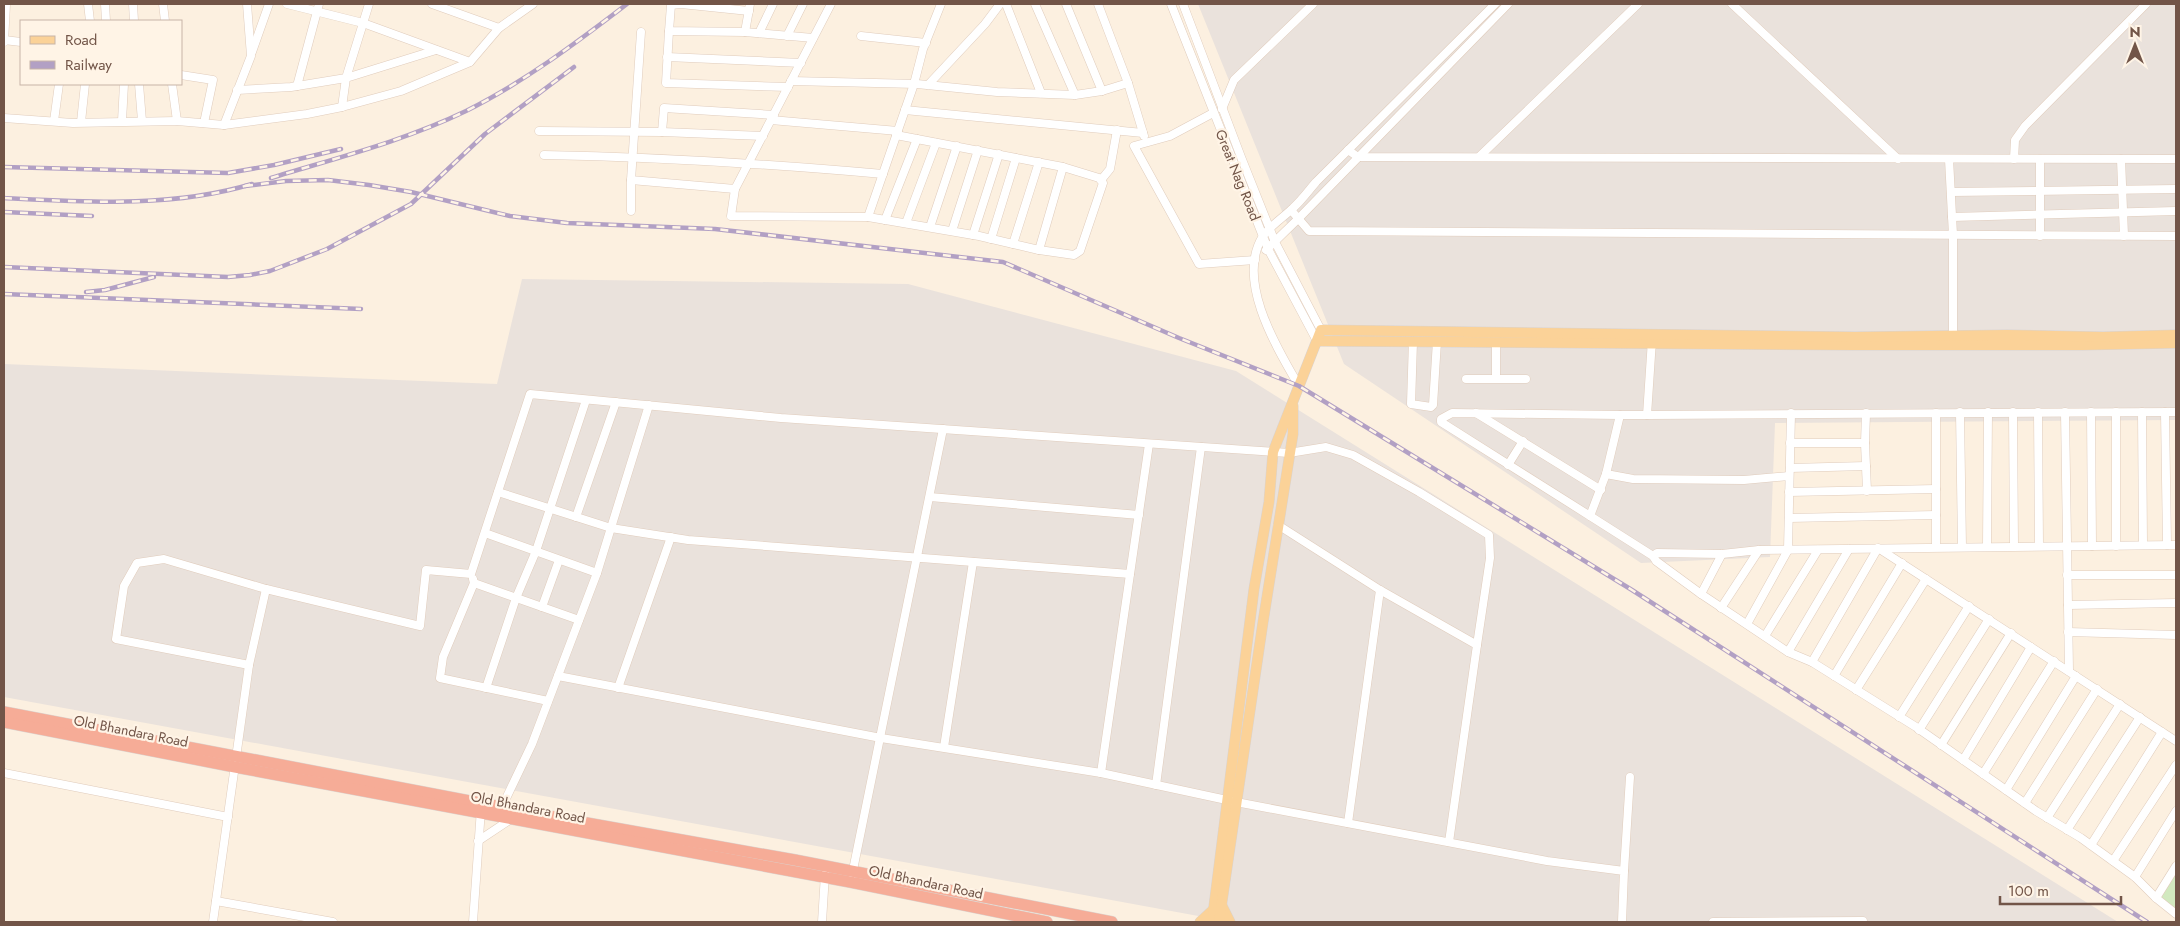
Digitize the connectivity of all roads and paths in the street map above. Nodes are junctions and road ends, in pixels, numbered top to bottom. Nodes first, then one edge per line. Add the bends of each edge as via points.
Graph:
1 (6, 4) edge
2 (88, 4) edge
3 (106, 4) edge
4 (133, 4) edge
5 (163, 4) edge
6 (247, 4) edge
7 (269, 4) edge
8 (286, 4) edge
9 (369, 4) edge
10 (432, 4) edge
11 (533, 4) edge
12 (773, 4) edge
13 (803, 4) edge
14 (831, 4) edge
15 (941, 4) edge
16 (1000, 4) edge
17 (1006, 4) edge
18 (1035, 4) edge
19 (1066, 4) edge
20 (1098, 4) edge
21 (1171, 4) edge
22 (1182, 4) edge
23 (1314, 4) edge
24 (1494, 4) edge
25 (1508, 4) edge
26 (1638, 4) edge
27 (1732, 4) edge
28 (2146, 4) edge
29 (443, 6) edge
30 (750, 7) edge
31 (318, 8) edge
32 (90, 20) edge
33 (106, 20) edge
34 (134, 20) edge
35 (165, 20) edge
36 (363, 23) junction
37 (499, 28) junction
38 (669, 31) junction
39 (641, 32) dead end
40 (745, 32) junction
41 (759, 33) junction
42 (787, 36) junction
43 (861, 36) dead end
44 (814, 38) junction
45 (4, 41) edge
46 (20, 42) edge
47 (926, 43) junction
48 (436, 50) junction
49 (251, 56) junction
50 (667, 56) junction
51 (470, 62) junction
52 (801, 63) junction
53 (182, 75) edge
54 (346, 78) junction
55 (1128, 83) junction
56 (790, 84) junction
57 (914, 84) junction
58 (59, 85) edge
59 (85, 85) edge
60 (124, 85) edge
61 (139, 85) edge
62 (172, 85) edge
63 (928, 85) junction
64 (296, 86) junction
65 (237, 90) junction
66 (1102, 91) junction
67 (1041, 93) junction
68 (1075, 95) junction
69 (342, 107) junction
70 (1222, 109) junction
71 (905, 110) junction
72 (1214, 113) junction
73 (4, 118) edge
74 (773, 118) junction
75 (142, 120) junction
76 (54, 121) junction
77 (122, 121) junction
78 (177, 121) junction
79 (81, 122) junction
80 (204, 123) junction
81 (224, 125) junction
82 (1117, 130) junction
83 (539, 131) dead end
84 (662, 132) junction
85 (634, 133) junction
86 (897, 133) junction
87 (1143, 133) junction
88 (763, 136) junction
89 (916, 139) junction
90 (936, 142) junction
91 (1146, 142) junction
92 (957, 146) junction
93 (978, 150) junction
94 (1348, 150) junction
95 (999, 154) junction
96 (544, 155) dead end
97 (632, 156) junction
98 (1480, 156) junction
99 (1358, 157) junction
100 (1016, 158) junction
101 (1898, 159) junction
102 (1949, 159) junction
103 (2014, 159) junction
104 (2040, 159) junction
105 (2121, 159) junction
106 (2176, 159) edge
107 (749, 162) junction
108 (1039, 162) junction
109 (1063, 166) junction
110 (883, 174) junction
111 (631, 180) junction
112 (1101, 180) junction
113 (735, 189) junction
114 (2122, 190) junction
115 (2176, 190) edge
116 (1951, 192) junction
117 (2040, 192) junction
118 (1291, 210) junction
119 (631, 211) dead end
120 (2176, 211) edge
121 (2123, 212) junction
122 (2040, 215) junction
123 (868, 217) junction
124 (1952, 217) junction
125 (1298, 219) junction
126 (885, 220) junction
127 (906, 224) junction
128 (930, 228) junction
129 (1270, 230) junction
130 (952, 231) junction
131 (973, 235) junction
132 (1953, 235) junction
133 (1263, 236) junction
134 (2040, 236) junction
135 (2124, 236) junction
136 (2176, 236) edge
137 (991, 239) junction
138 (1275, 242) junction
139 (1013, 244) junction
140 (1268, 249) junction
141 (1039, 250) junction
142 (1256, 257) junction
143 (1322, 330) junction
144 (1953, 335) junction
145 (2176, 335) edge
146 (1652, 338) junction
147 (2007, 340) junction
148 (1317, 341) junction
149 (1413, 341) junction
150 (1437, 341) junction
151 (1496, 342) junction
152 (2176, 343) edge
153 (1496, 378) junction
154 (1466, 379) dead end
155 (1526, 379) dead end
156 (1299, 386) junction
157 (586, 400) junction
158 (616, 402) junction
159 (1293, 402) junction
160 (649, 405) junction
161 (1960, 412) junction
162 (1988, 412) junction
163 (2014, 412) junction
164 (2038, 412) junction
165 (2065, 412) junction
166 (2091, 412) junction
167 (2116, 412) junction
168 (2142, 412) junction
169 (2165, 412) junction
170 (2176, 412) edge
171 (1476, 413) junction
172 (1791, 413) junction
173 (1866, 413) junction
174 (1936, 413) junction
175 (1648, 415) junction
176 (1620, 416) junction
177 (943, 429) junction
178 (1523, 441) junction
179 (1790, 443) junction
180 (1865, 443) junction
181 (1149, 444) junction
182 (1201, 446) junction
183 (1273, 452) junction
184 (1289, 454) junction
185 (1508, 465) junction
186 (1866, 466) junction
187 (1790, 472) junction
188 (1606, 474) junction
189 (1936, 489) junction
190 (1601, 490) junction
191 (1867, 491) junction
192 (498, 492) junction
193 (1789, 492) junction
194 (930, 497) junction
195 (550, 508) junction
196 (1139, 515) junction
197 (1936, 515) junction
198 (1590, 516) junction
199 (576, 517) junction
200 (1789, 518) junction
201 (1278, 525) junction
202 (611, 528) junction
203 (485, 533) junction
204 (671, 538) junction
205 (2143, 545) junction
206 (2167, 545) junction
207 (2176, 545) edge
208 (1987, 546) junction
209 (2014, 546) junction
210 (2039, 546) junction
211 (2066, 546) junction
212 (2092, 546) junction
213 (2116, 546) junction
214 (1936, 547) junction
215 (1962, 547) junction
216 (1878, 548) junction
217 (1849, 549) junction
218 (1759, 550) junction
219 (1788, 550) junction
220 (1818, 550) junction
221 (536, 551) junction
222 (1722, 554) junction
223 (1653, 556) junction
224 (918, 558) junction
225 (560, 560) junction
226 (973, 562) junction
227 (1902, 563) junction
228 (597, 573) junction
229 (471, 574) junction
230 (1130, 574) junction
231 (2067, 575) junction
232 (2176, 575) edge
233 (1926, 579) junction
234 (474, 583) junction
235 (266, 589) junction
236 (1380, 590) junction
237 (1701, 594) junction
238 (516, 598) junction
239 (2176, 603) edge
240 (2068, 605) junction
241 (1969, 606) junction
242 (542, 607) junction
243 (1721, 608) junction
244 (579, 620) junction
245 (1989, 620) junction
246 (1747, 624) junction
247 (2068, 632) junction
248 (2011, 633) junction
249 (2176, 635) edge
250 (1765, 636) junction
251 (1477, 646) junction
252 (2031, 647) junction
253 (1788, 652) junction
254 (2054, 661) junction
255 (1812, 662) junction
256 (249, 666) junction
257 (2073, 674) junction
258 (558, 676) junction
259 (1834, 676) junction
260 (486, 688) junction
261 (618, 688) junction
262 (2096, 689) junction
263 (1856, 690) junction
264 (548, 701) junction
265 (2120, 704) junction
266 (4, 712) edge
267 (1899, 717) junction
268 (2140, 717) junction
269 (4, 722) edge
270 (65, 728) junction
271 (1920, 730) junction
272 (2162, 732) junction
273 (881, 738) junction
274 (2176, 741) edge
275 (1941, 745) junction
276 (944, 747) junction
277 (1962, 760) junction
278 (235, 762) junction
279 (2176, 765) edge
280 (1101, 773) junction
281 (1983, 774) junction
282 (4, 776) edge
283 (1630, 776) dead end
284 (1156, 785) junction
285 (2006, 790) junction
286 (1231, 801) junction
287 (2025, 804) junction
288 (481, 807) junction
289 (2176, 811) edge
290 (500, 812) junction
291 (228, 817) junction
292 (2047, 818) junction
293 (511, 819) junction
294 (1348, 823) junction
295 (2067, 830) junction
296 (478, 841) junction
297 (1449, 842) junction
298 (2091, 845) junction
299 (2113, 861) junction
300 (2176, 866) edge
301 (1624, 871) junction
302 (826, 872) junction
303 (852, 877) junction
304 (2135, 877) junction
305 (937, 894) junction
306 (2156, 898) junction
307 (216, 901) junction
308 (1218, 907) junction
309 (2176, 914) edge
310 (1061, 918) edge
311 (213, 922) edge
312 (333, 922) edge
313 (473, 922) edge
314 (822, 922) edge
315 (1047, 922) edge
316 (1112, 922) edge
317 (1200, 922) edge
318 (1212, 922) edge
319 (1219, 922) edge
320 (1230, 922) edge
321 (1622, 922) edge
322 (1713, 922) edge
323 (1863, 922) edge

1 - 45 street
2 - 32 street
3 - 33 street
4 - 34 street
5 - 35 street
6 - 49 street
7 - 49 street
8 - 31 street
9 - 36 street
10 - 29 street
11 - 37 street
12 - 41 street
13 - 42 street
14 - 44 street
15 - 47 street
16 - 63 street
17 - 67 street
18 - 68 street
19 - 66 street
20 - 55 street
21 - 72 street, Great Nag Road
22 - 70 street
23 - 70 street via 1234,80
24 - 94 street
25 - 99 street
26 - 98 street
27 - 101 street
28 - 103 street via 2025,126 2015,140
29 - 37 street
30 - 38 street via 670,5
30 - 40 street
31 - 36 street
31 - 64 street
36 - 48 street
36 - 54 street
37 - 51 street
38 - 40 street
38 - 50 street
39 - 85 street
40 - 41 street
41 - 42 street
42 - 44 street
43 - 47 street
44 - 52 street
45 - 46 street
47 - 57 street
48 - 51 street
48 - 54 street
49 - 65 street
50 - 52 street
50 - 56 street via 666,83
51 - 69 street via 401,91
52 - 56 street
53 - 80 street via 213,80
54 - 64 street
54 - 69 street
55 - 66 street
55 - 87 street
56 - 57 street
56 - 74 street
57 - 63 street
57 - 71 street
58 - 76 street
59 - 79 street
60 - 77 street
61 - 75 street
62 - 78 street
63 - 67 street
64 - 65 street
65 - 81 street
66 - 68 street
67 - 68 street
69 - 81 street
70 - 129 street
71 - 82 street
71 - 86 street
72 - 91 street via 1170,136
72 - 133 street, Great Nag Road
73 - 76 street
74 - 84 street via 664,108
74 - 86 street
74 - 88 street
75 - 77 street
75 - 78 street
76 - 79 street
77 - 79 street
78 - 80 street
80 - 81 street
82 - 87 street
82 - 112 street via 1110,169
83 - 85 street
84 - 85 street
84 - 88 street
85 - 97 street
86 - 89 street
86 - 110 street
87 - 91 street
88 - 107 street
89 - 90 street
89 - 126 street
90 - 92 street
90 - 127 street
91 - 142 street via 1134,146 1199,264
92 - 93 street
92 - 128 street
93 - 95 street
93 - 130 street
94 - 99 street
94 - 118 street
95 - 100 street
95 - 131 street
96 - 97 street
97 - 107 street
97 - 111 street
98 - 99 street
98 - 101 street
99 - 125 street
100 - 108 street
100 - 137 street
101 - 102 street
102 - 103 street
102 - 116 street
103 - 104 street
104 - 105 street
104 - 117 street
105 - 106 street
105 - 114 street
107 - 110 street
107 - 113 street
108 - 109 street
108 - 139 street
109 - 112 street
109 - 141 street
110 - 123 street
111 - 113 street
111 - 119 street
112 - 141 street via 1103,183 1080,251 1074,255
113 - 123 street via 731,216
114 - 115 street
114 - 117 street
114 - 121 street
116 - 117 street
116 - 124 street
117 - 122 street
118 - 125 street
118 - 129 street
120 - 121 street
121 - 122 street
121 - 135 street
122 - 124 street
122 - 134 street
123 - 126 street
124 - 132 street
125 - 132 street via 1309,231
125 - 138 street
126 - 127 street
127 - 128 street
128 - 130 street
129 - 133 street
129 - 138 street
130 - 131 street
131 - 137 street
132 - 134 street
132 - 144 street
133 - 140 street, Great Nag Road
133 - 142 street
134 - 135 street
135 - 136 street
137 - 139 street
138 - 140 street
138 - 143 street
139 - 141 street
140 - 142 street
140 - 148 street, Great Nag Road
142 - 156 street via 1255,283 1270,334
143 - 146 main road
143 - 148 main road
144 - 146 main road
144 - 147 main road
145 - 147 main road
146 - 147 main road
146 - 151 main road
146 - 175 street
147 - 152 main road
148 - 149 main road
148 - 156 main road
149 - 150 main road
149 - 150 street via 1412,404 1431,407
150 - 151 main road
151 - 153 street
153 - 154 street
153 - 155 street
156 - 159 main road
157 - 158 street
157 - 192 street via 530,394
157 - 195 street
158 - 160 street
158 - 199 street
159 - 183 main road
159 - 184 main road
160 - 177 street
160 - 202 street
161 - 162 street
161 - 174 street
161 - 215 street
162 - 163 street
162 - 208 street
163 - 164 street
163 - 209 street
164 - 165 street
164 - 210 street
165 - 166 street
165 - 211 street
166 - 167 street
166 - 212 street
167 - 168 street
167 - 213 street
168 - 169 street
168 - 205 street
169 - 170 street
169 - 206 street
171 - 176 street
171 - 178 street
171 - 185 street via 1447,414 1441,422
172 - 173 street
172 - 175 street
172 - 179 street
173 - 174 street
173 - 180 street
174 - 189 street
175 - 176 street
176 - 188 street
177 - 181 street
177 - 194 street
178 - 185 street
178 - 190 street
179 - 180 street
179 - 187 street
180 - 186 street
181 - 182 street
181 - 196 street
182 - 183 street
182 - 284 street
183 - 184 street
183 - 286 main road
184 - 201 main road
184 - 251 street via 1326,447 1352,455 1489,535 1490,558
185 - 198 street
186 - 187 street
186 - 191 street
187 - 188 street via 1726,480 1633,479
187 - 193 street
188 - 190 street
189 - 191 street
189 - 197 street
190 - 198 street
191 - 193 street
192 - 195 street
192 - 203 street
193 - 200 street
194 - 196 street
194 - 224 street
195 - 199 street
195 - 221 street
196 - 230 street
197 - 200 street
197 - 214 street
198 - 223 street
199 - 202 street
200 - 219 street
201 - 236 street
201 - 286 main road
202 - 204 street
202 - 228 street
203 - 221 street
203 - 229 street
204 - 224 street
204 - 261 street
205 - 206 street
205 - 213 street
206 - 207 street
208 - 209 street
208 - 215 street
209 - 210 street
210 - 211 street
211 - 212 street
211 - 231 street
212 - 213 street
214 - 215 street
214 - 216 street
216 - 217 street
216 - 227 street
216 - 255 street
217 - 220 street
217 - 253 street
218 - 219 street
218 - 222 street
218 - 243 street
219 - 220 street
219 - 246 street
220 - 250 street
221 - 225 street
221 - 238 street
222 - 223 street
222 - 237 street
223 - 237 street
224 - 226 street
224 - 273 street
225 - 228 street
225 - 242 street
226 - 230 street
226 - 276 street
227 - 233 street
227 - 259 street
228 - 244 street
229 - 234 street
229 - 235 street via 426,570 420,626
230 - 280 street
231 - 232 street
231 - 240 street
233 - 241 street
233 - 263 street
234 - 238 street
234 - 260 street via 443,657 440,678
235 - 256 street
235 - 256 street via 164,559 137,563 124,586 116,640
236 - 251 street
236 - 294 street
237 - 243 street
238 - 242 street
238 - 260 street
239 - 240 street
240 - 247 street
241 - 245 street
241 - 267 street
242 - 244 street
243 - 246 street
244 - 258 street
245 - 248 street
245 - 271 street
246 - 250 street
247 - 249 street
247 - 257 street
248 - 252 street
248 - 275 street
250 - 253 street
251 - 297 street
252 - 254 street
252 - 277 street
253 - 255 street
254 - 257 street
254 - 281 street
255 - 259 street
256 - 278 street
257 - 262 street
257 - 285 street
258 - 261 street
258 - 264 street
259 - 263 street
260 - 264 street
261 - 273 street
262 - 265 street
262 - 287 street
263 - 267 street
264 - 290 street
265 - 268 street
265 - 292 street
266 - 270 highway
267 - 271 street
268 - 272 street
268 - 295 street
269 - 270 highway, Old Bhandara Road
270 - 278 highway, Old Bhandara Road
271 - 275 street
272 - 274 street
272 - 298 street
273 - 276 street
273 - 303 street
275 - 277 street
276 - 280 street
277 - 281 street
278 - 288 highway, Old Bhandara Road
278 - 291 street
279 - 299 street
280 - 284 street
281 - 285 street
282 - 291 street
283 - 301 street
284 - 286 street
285 - 287 street
286 - 294 street
286 - 308 main road
287 - 292 street
288 - 290 highway, Old Bhandara Road
288 - 296 street
289 - 304 street
290 - 293 highway, Old Bhandara Road
290 - 302 highway
291 - 307 street
292 - 295 street
293 - 296 street
293 - 302 highway, Old Bhandara Road
294 - 297 street
295 - 298 street
296 - 313 street
297 - 301 street via 1547,861
298 - 299 street
299 - 304 street
300 - 306 street
301 - 321 street
302 - 303 highway, Old Bhandara Road
302 - 314 street
303 - 305 highway, Old Bhandara Road
304 - 306 street
305 - 310 highway
305 - 315 highway, Old Bhandara Road
306 - 309 street
307 - 311 street
307 - 312 street
308 - 317 main road
308 - 318 main road
308 - 319 main road
308 - 320 main road
310 - 316 highway
322 - 323 street

